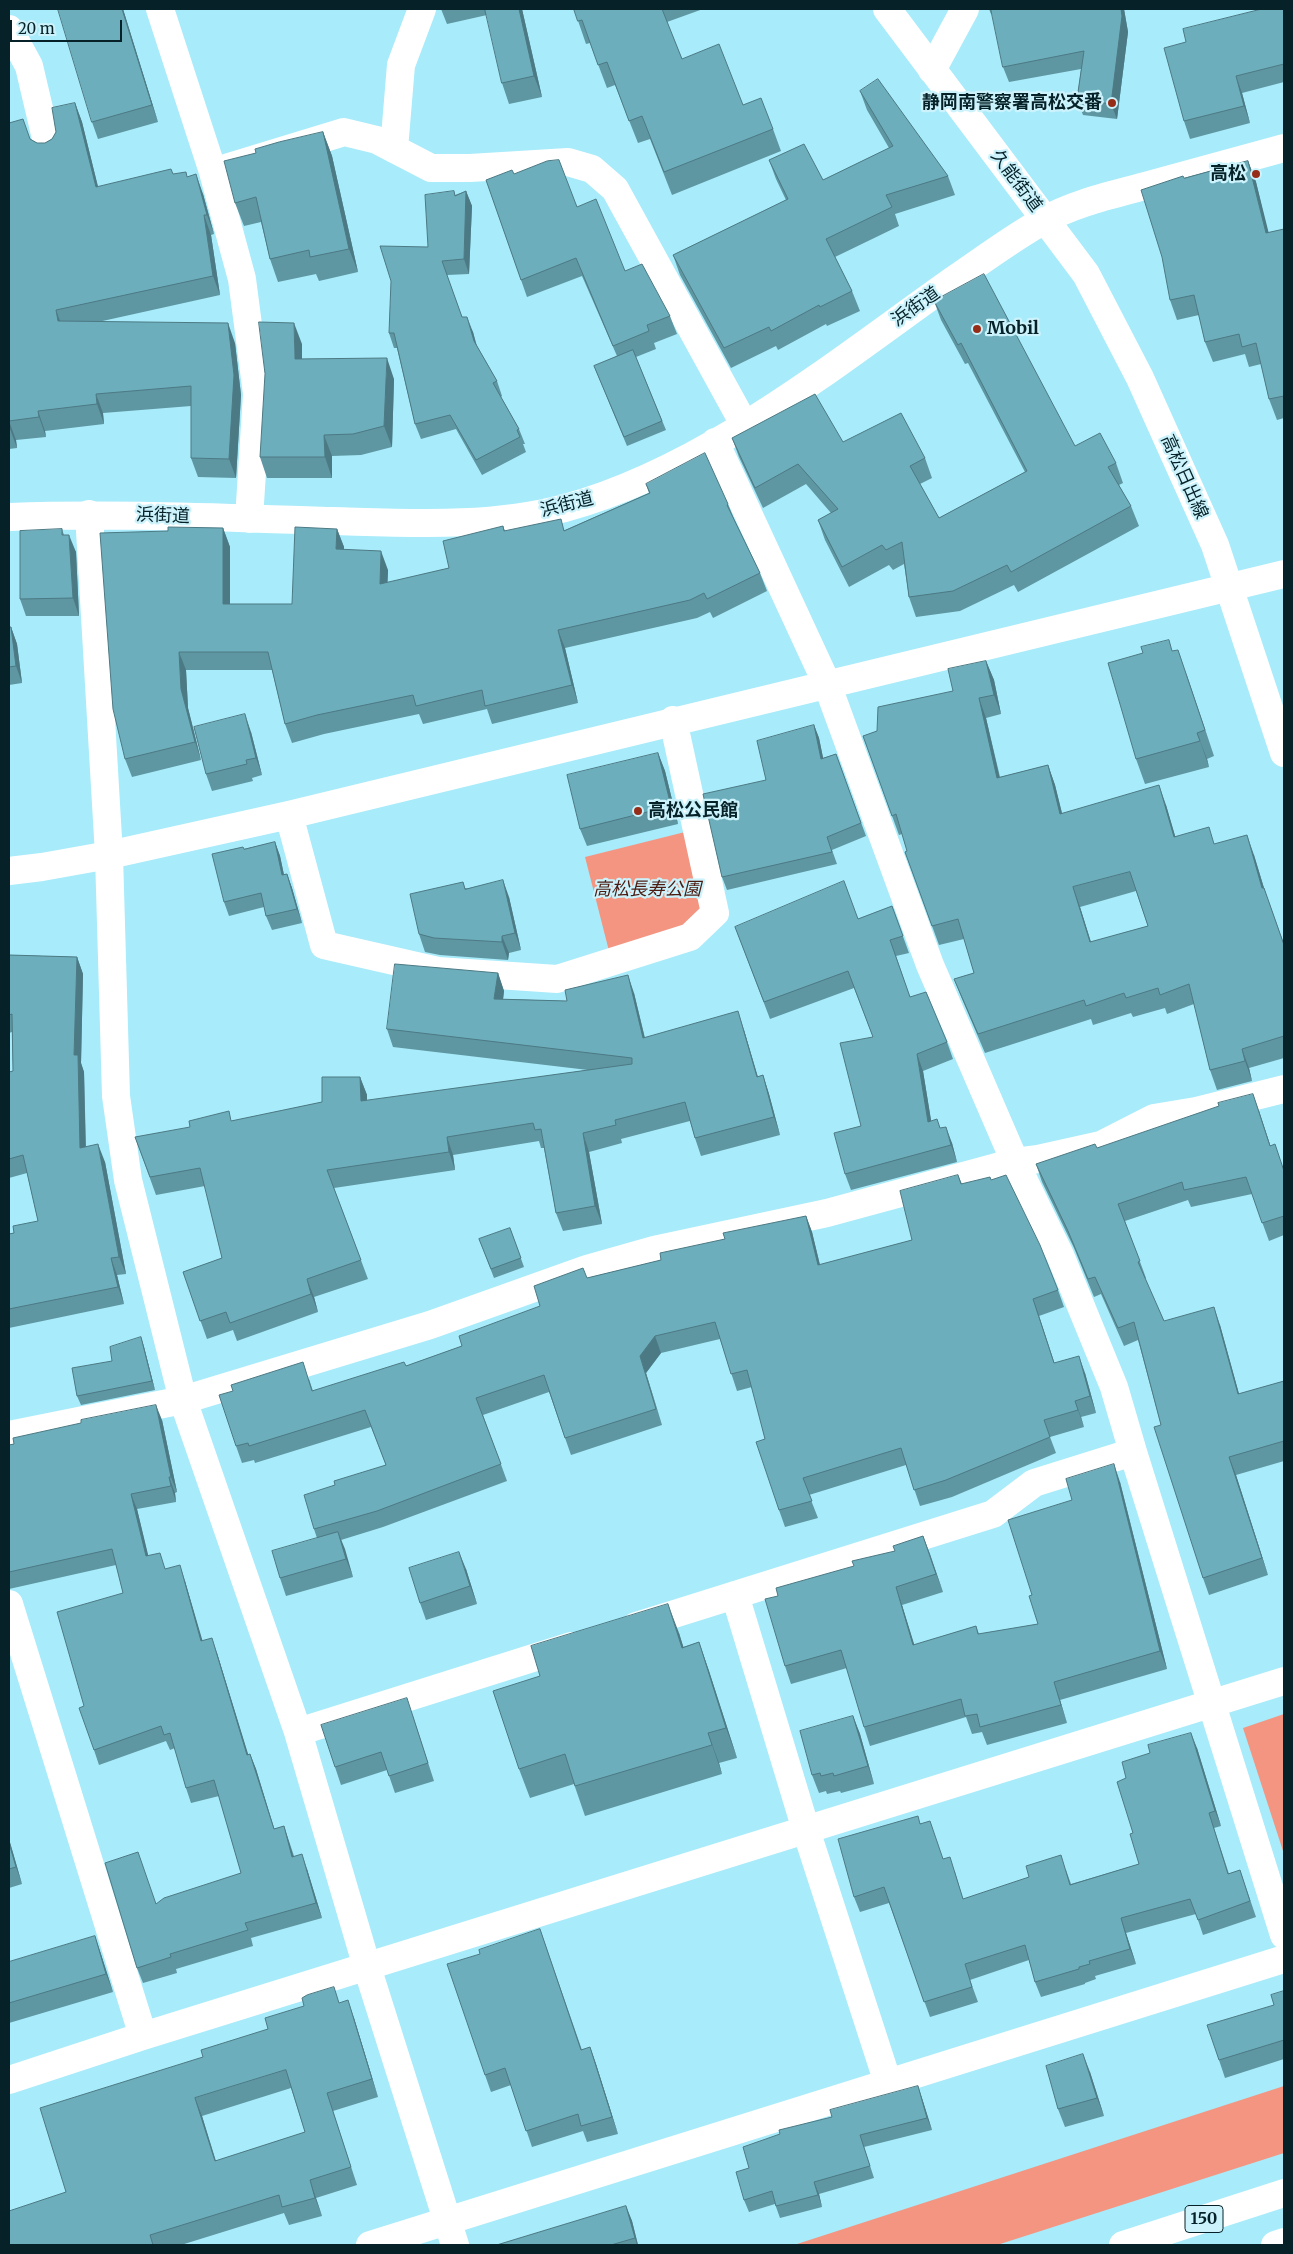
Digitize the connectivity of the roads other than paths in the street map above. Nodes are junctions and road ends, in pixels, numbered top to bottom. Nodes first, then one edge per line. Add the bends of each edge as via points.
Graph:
1 (160, 9) edge
2 (422, 9) edge
3 (887, 9) edge
4 (965, 9) edge
5 (9, 29) edge
6 (932, 70) junction
7 (48, 146) edge
8 (1284, 148) edge
9 (394, 149) junction
10 (213, 172) junction
11 (1044, 220) junction
12 (744, 424) junction
13 (715, 442) junction
14 (89, 514) junction
15 (9, 517) edge
16 (249, 519) junction
17 (1284, 574) edge
18 (1229, 587) junction
19 (827, 684) junction
20 (673, 720) junction
21 (1284, 753) edge
22 (289, 815) junction
23 (109, 855) junction
24 (9, 871) edge
25 (1284, 1090) edge
26 (1015, 1162) junction
27 (183, 1400) junction
28 (9, 1435) edge
29 (1133, 1452) junction
30 (735, 1595) junction
31 (9, 1604) edge
32 (1284, 1681) edge
33 (1211, 1704) junction
34 (298, 1732) junction
35 (806, 1830) junction
36 (1284, 1935) edge
37 (1284, 1959) edge
38 (367, 1967) junction
39 (143, 2036) junction
40 (9, 2080) edge
41 (888, 2083) junction
42 (1284, 2193) edge
43 (451, 2233) edge
44 (1284, 2242) edge
45 (370, 2245) edge
46 (1123, 2245) edge
47 (1275, 2245) edge

1 - 10 main road
2 - 9 main road via 401,65
3 - 6 main road
4 - 6 main road
5 - 7 main road via 29,66
6 - 11 main road, 久能街道
8 - 11 main road, 久能街道 via 1102,197
9 - 10 main road via 377,140 344,132
9 - 12 main road via 431,168 568,162 592,169 615,190
10 - 16 main road via 242,279 257,394
11 - 12 main road, 浜街道
11 - 18 main road, 高松日出線 via 1086,274 1140,378 1215,545
12 - 13 main road, 浜街道
13 - 16 main road, 浜街道 via 662,472 608,494 562,509 526,515 438,524
13 - 19 main road
14 - 15 main road, 浜街道
14 - 16 main road, 浜街道
14 - 23 main road
17 - 18 main road
18 - 19 main road
18 - 21 main road, 高松日出線
19 - 20 main road
19 - 26 main road via 930,965
20 - 22 main road
20 - 22 main road via 715,913 690,937 557,978 438,971 324,945
22 - 23 main road
23 - 24 main road
23 - 27 main road via 116,1096 128,1180
25 - 26 main road via 1154,1118 1101,1145
26 - 27 main road via 827,1213 654,1250 597,1266 430,1325
26 - 29 main road via 1060,1255 1114,1387
27 - 28 main road
27 - 34 main road
29 - 30 main road via 1034,1483 993,1514
29 - 33 main road
30 - 34 main road
30 - 35 main road
31 - 39 main road
32 - 33 main road
33 - 35 main road
33 - 36 main road
34 - 38 main road
35 - 38 main road
35 - 41 main road
37 - 41 main road
38 - 39 main road
38 - 43 main road
39 - 40 main road
41 - 43 main road
42 - 46 main road, 150
43 - 45 main road
44 - 47 main road

